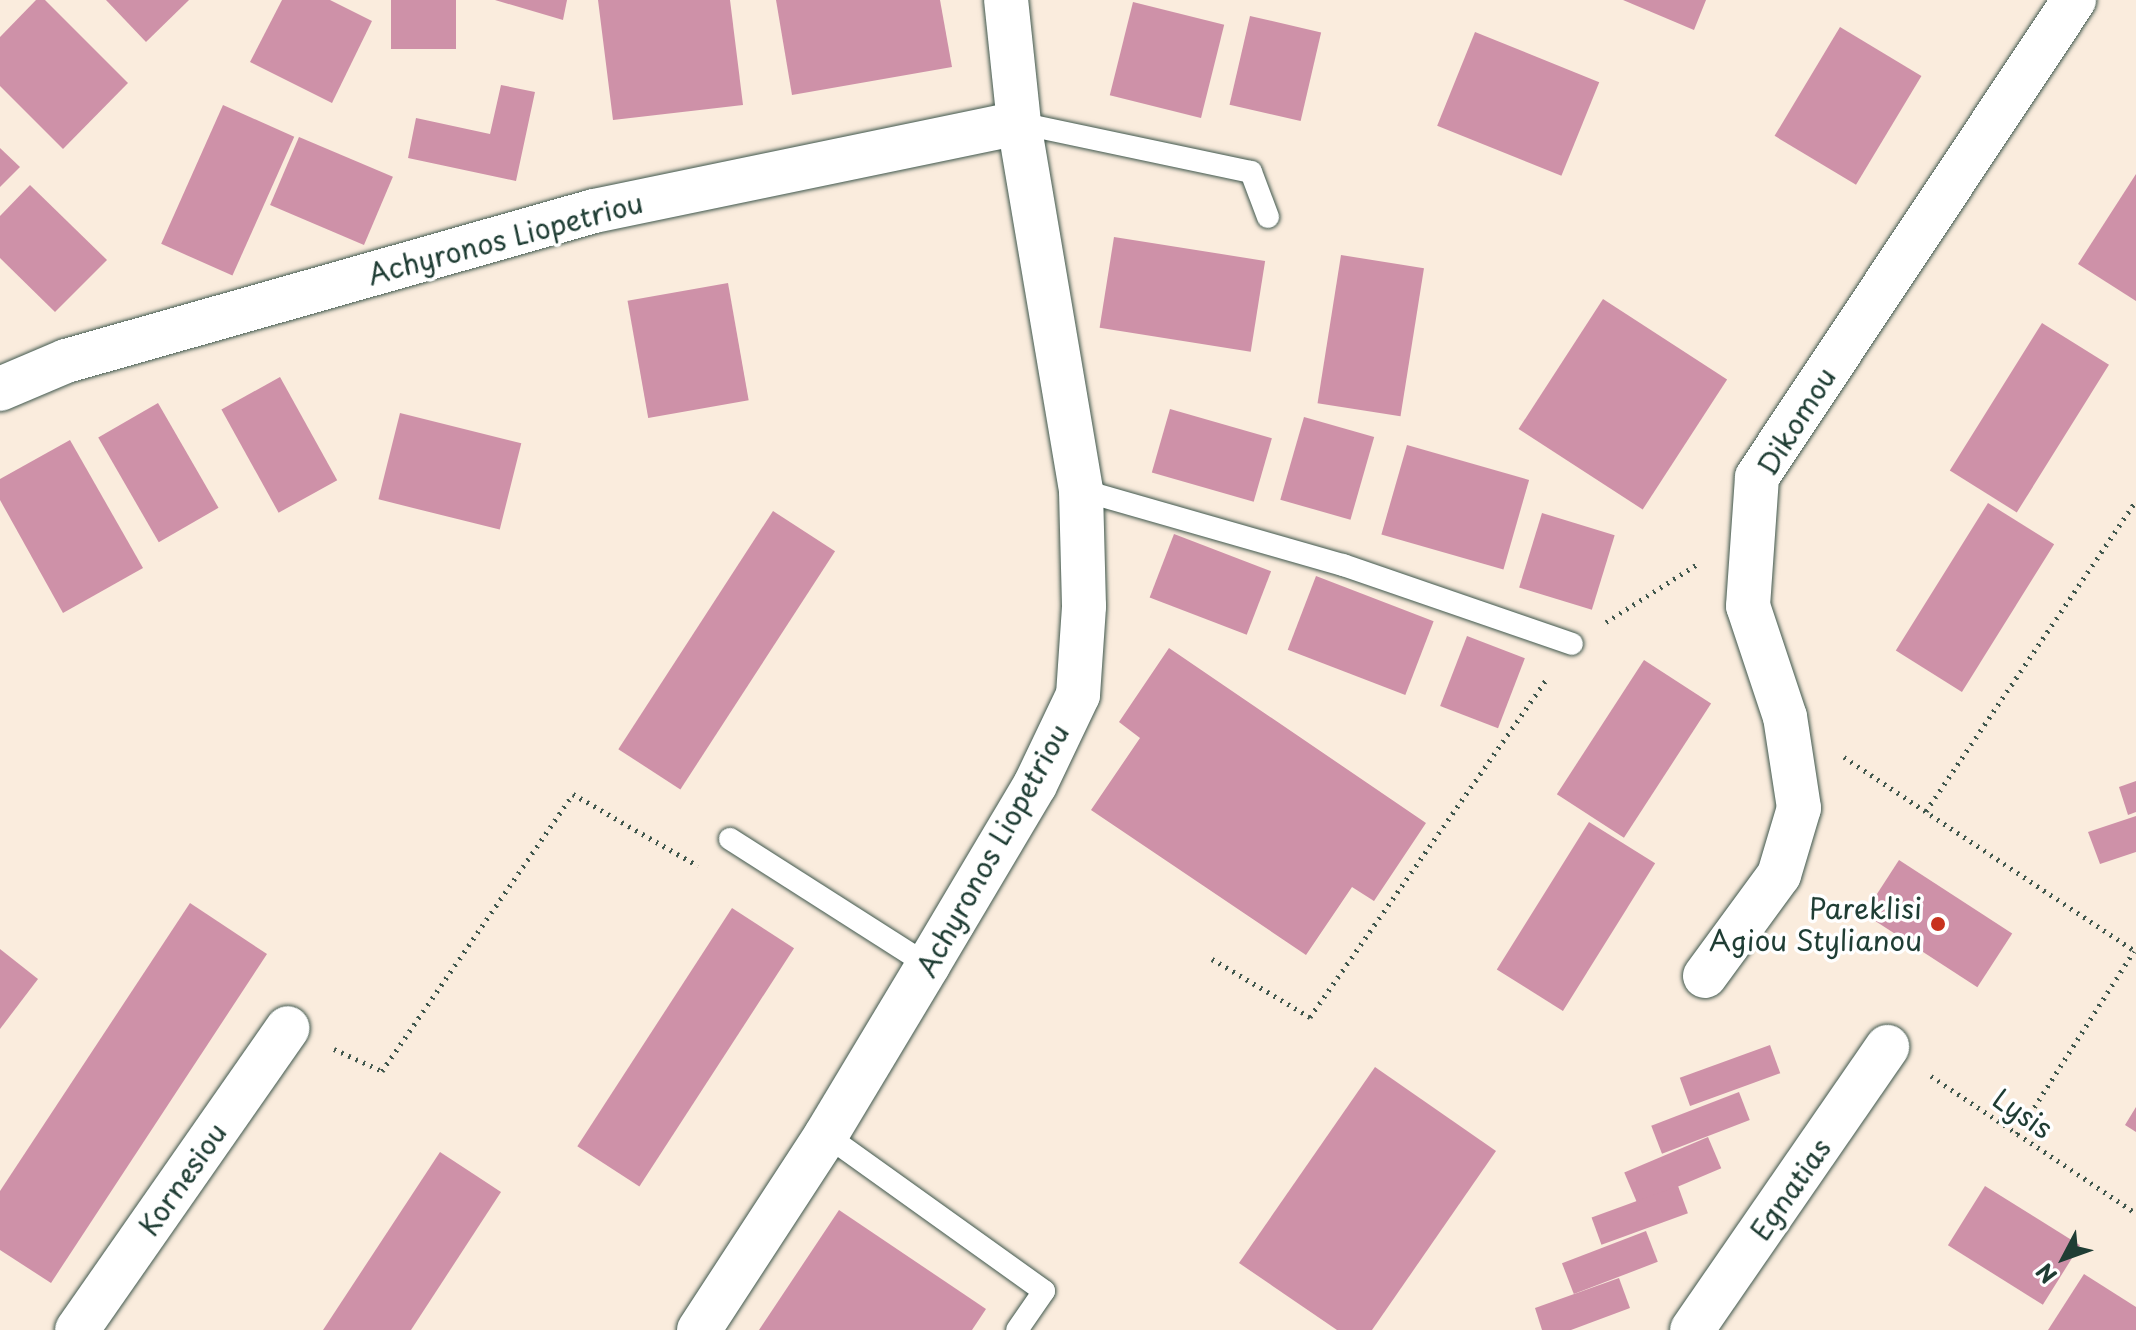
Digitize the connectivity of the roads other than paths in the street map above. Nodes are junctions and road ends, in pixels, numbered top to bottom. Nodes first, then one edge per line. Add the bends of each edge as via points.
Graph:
1 (1006, 0) edge
2 (2074, 0) edge
3 (1019, 123) junction
4 (1268, 217) dead end
5 (0, 389) edge
6 (1081, 490) junction
7 (1572, 644) road end
8 (730, 839) road end
9 (928, 965) junction
10 (1705, 976) dead end
11 (288, 1028) road end
12 (1887, 1047) road end
13 (826, 1135) junction
14 (77, 1330) edge
15 (699, 1330) edge
16 (1017, 1330) edge
17 (1692, 1330) edge

1 - 3 street, Achyronos Liopetriou
2 - 10 street, Dikomou via 1757,477 1748,606 1785,717 1799,808 1779,875
3 - 4 lane via 1251,172
3 - 5 street, Achyronos Liopetriou via 594,211 66,361
3 - 6 street, Achyronos Liopetriou
6 - 7 lane via 1343,565
6 - 9 street, Achyronos Liopetriou via 1084,606 1078,695 1035,785
8 - 9 lane
9 - 13 street, Achyronos Liopetriou
11 - 14 street, Kornesiou
12 - 17 street, Egnatias
13 - 15 street, Achyronos Liopetriou
13 - 16 lane via 1044,1291

